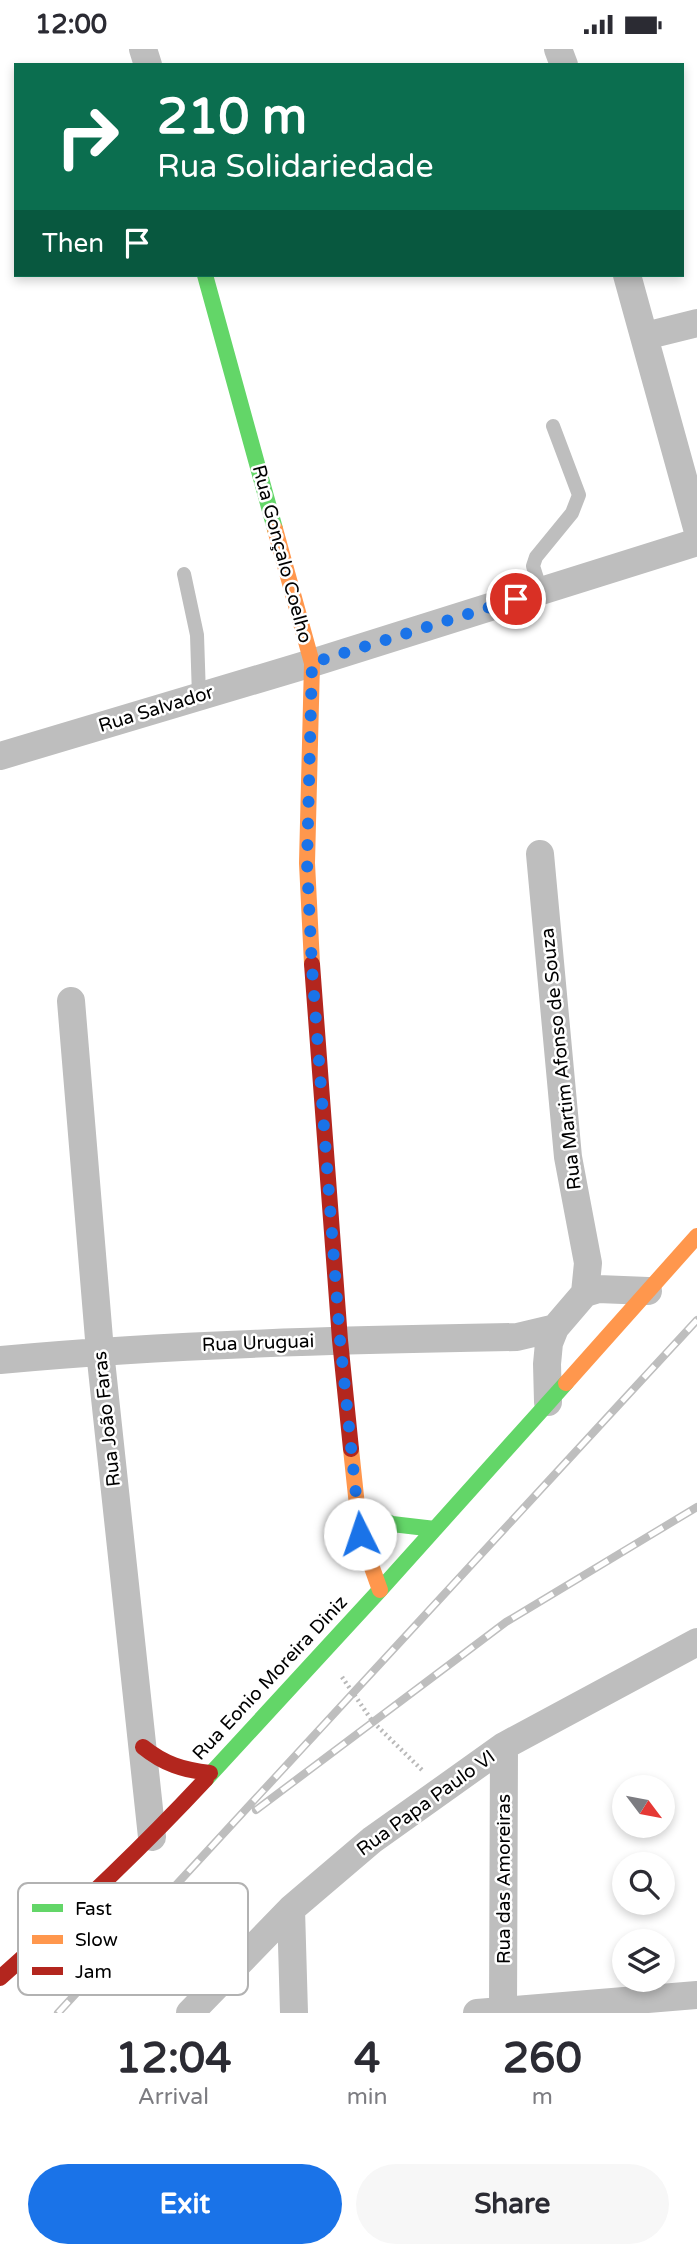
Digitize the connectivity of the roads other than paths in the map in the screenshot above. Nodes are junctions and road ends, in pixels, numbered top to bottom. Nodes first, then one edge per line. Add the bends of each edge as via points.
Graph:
1 (206, 277) edge
2 (628, 277) edge
3 (697, 323) edge
4 (645, 336) junction
5 (553, 426) dead end
6 (697, 528) edge
7 (697, 542) edge
8 (184, 574) dead end
9 (541, 591) junction
10 (312, 663) junction
11 (199, 697) junction
12 (0, 756) edge
13 (540, 854) dead end
14 (71, 1001) dead end
15 (697, 1236) edge
16 (648, 1290) junction
17 (597, 1291) junction
18 (551, 1339) junction
19 (340, 1340) junction
20 (100, 1351) junction
21 (0, 1360) edge
22 (548, 1402) junction
23 (358, 1508) junction
24 (435, 1529) junction
25 (380, 1590) junction
26 (697, 1642) edge
27 (504, 1746) junction
28 (143, 1747) junction
29 (210, 1773) junction
30 (152, 1837) junction
31 (105, 1883) edge
32 (290, 1909) junction
33 (248, 1953) edge
34 (18, 1962) edge
35 (0, 1978) edge
36 (207, 1995) edge
37 (697, 1995) edge
38 (494, 2012) edge
39 (190, 2013) edge
40 (294, 2013) edge

1 - 10 street, Rua Gonçalo Coelho
2 - 4 street
3 - 4 street
4 - 6 street
5 - 9 lane via 579,495 572,513 536,557 533,566
7 - 9 street, Rua Salvador
8 - 11 lane via 197,635
9 - 10 street, Rua Salvador
10 - 11 street, Rua Salvador
10 - 19 street, Rua Gonçalo Coelho via 308,876
11 - 12 street, Rua Salvador
13 - 17 street, Rua Martim Afonso de Souza via 568,1157
14 - 20 street, Rua João Faras
15 - 16 street, Rua Eonio Moreira Diniz
16 - 17 street
16 - 22 street, Rua Eonio Moreira Diniz
17 - 18 street
18 - 19 street, Rua Uruguai
18 - 22 street
19 - 20 street, Rua Uruguai
19 - 23 street, Rua Gonçalo Coelho
20 - 21 street, Rua Uruguai
20 - 28 street, Rua João Faras
22 - 24 street, Rua Eonio Moreira Diniz
23 - 24 street via 392,1524
23 - 25 street, Rua Gonçalo Coelho via 360,1534
24 - 25 street, Rua Eonio Moreira Diniz
25 - 29 street, Rua Eonio Moreira Diniz
26 - 27 street, Rua Papa Paulo VI
27 - 32 street, Rua Papa Paulo VI via 372,1840
27 - 38 street, Rua das Amoreiras
28 - 29 street via 160,1762
28 - 30 street, Rua João Faras
29 - 30 street, Rua Eonio Moreira Diniz
30 - 31 street, Rua Eonio Moreira Diniz
32 - 33 street, Rua Papa Paulo VI
32 - 40 street
34 - 35 street, Rua Eonio Moreira Diniz
36 - 39 street, Rua Papa Paulo VI
37 - 38 street

